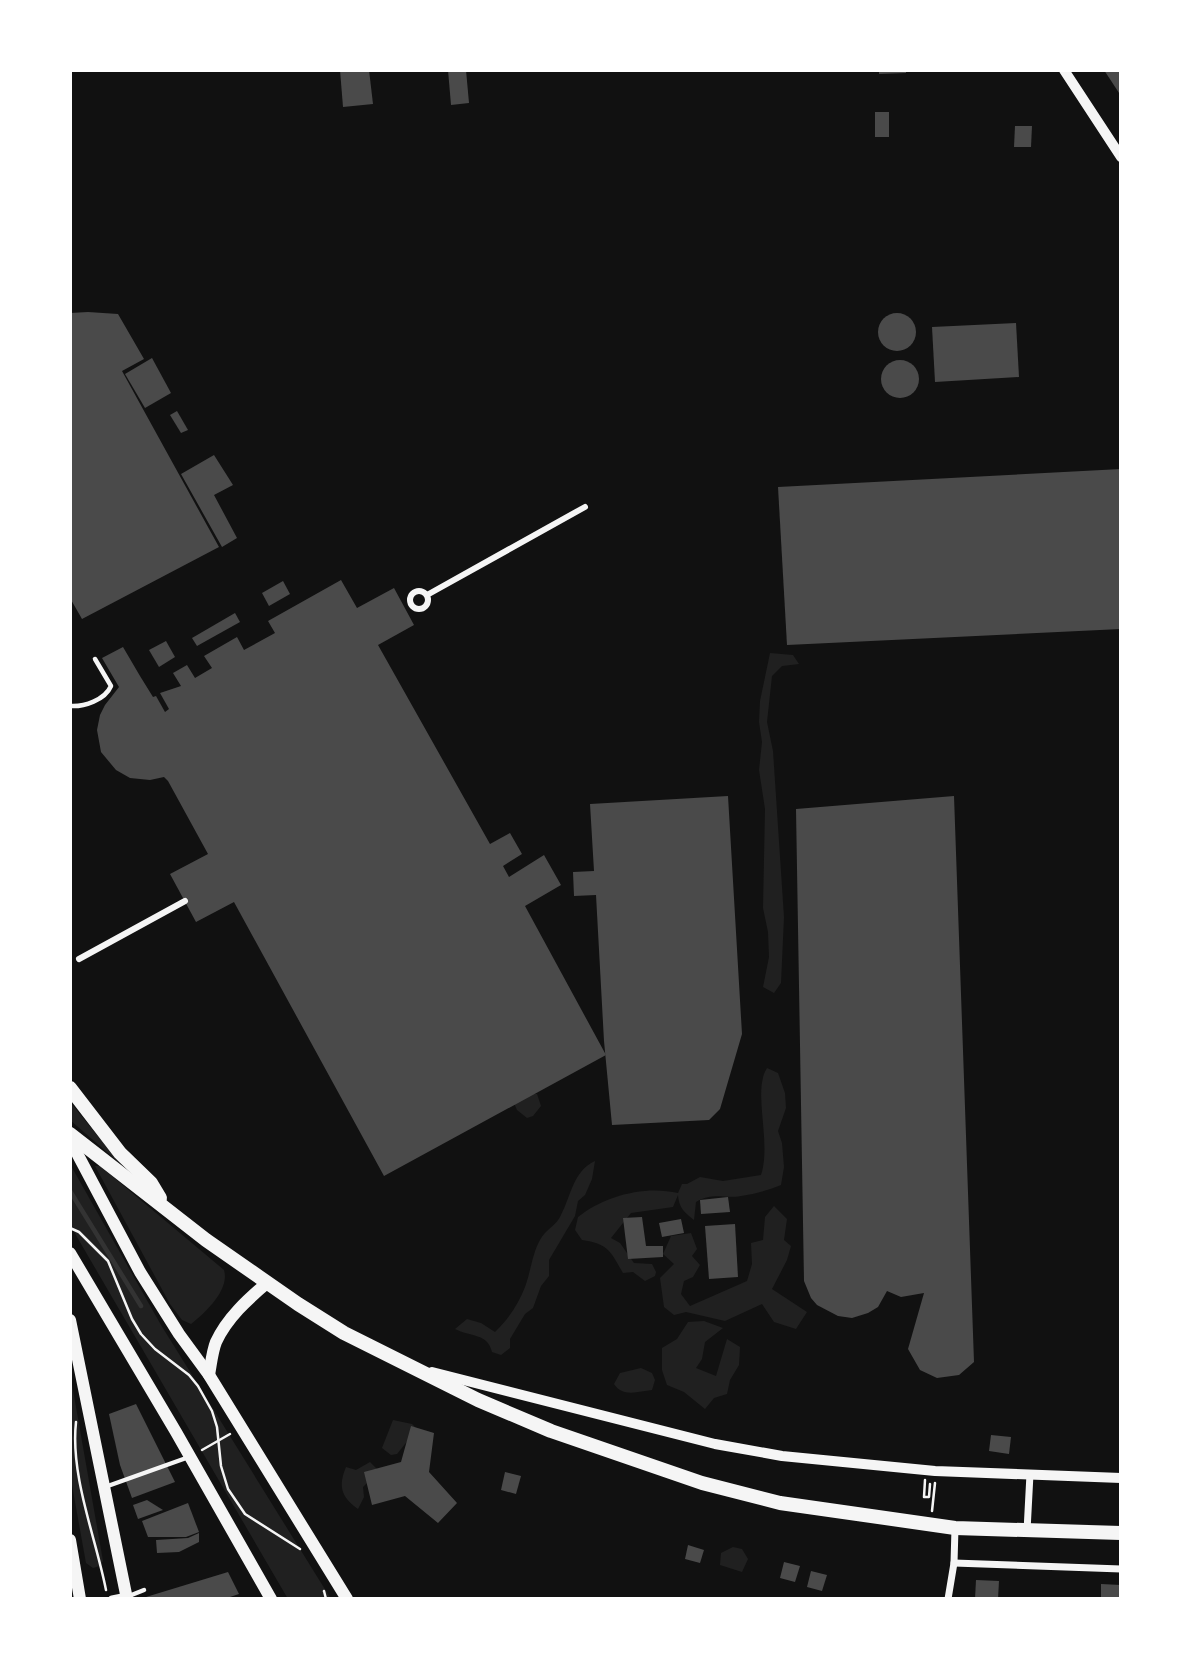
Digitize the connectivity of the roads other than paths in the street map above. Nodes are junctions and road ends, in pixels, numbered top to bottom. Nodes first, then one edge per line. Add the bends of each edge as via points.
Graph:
1 (1064, 70) edge
2 (1121, 157) edge
3 (585, 507) dead end
4 (427, 596) junction
5 (95, 659) dead end
6 (70, 706) edge
7 (185, 901) dead end
8 (79, 959) dead end
9 (70, 1088) edge
10 (70, 1134) edge
11 (70, 1140) edge
12 (164, 1206) junction
13 (70, 1253) edge
14 (267, 1283) junction
15 (70, 1320) edge
16 (404, 1365) junction
17 (209, 1375) junction
18 (190, 1457) junction
19 (1030, 1474) junction
20 (1121, 1478) edge
21 (104, 1487) junction
22 (955, 1528) junction
23 (1027, 1531) junction
24 (1121, 1533) edge
25 (70, 1541) edge
26 (954, 1563) junction
27 (1121, 1569) edge
28 (144, 1590) dead end
29 (127, 1598) edge
30 (80, 1599) edge
31 (110, 1599) edge
32 (271, 1599) edge
33 (347, 1599) edge
34 (948, 1599) edge

1 - 2 street
3 - 4 street
4 - 4 street via 422,608 407,606 414,592 423,591
5 - 6 lane via 111,686 109,691 84,705
7 - 8 street
9 - 12 highway via 120,1153 151,1183
10 - 12 highway
11 - 17 main road via 140,1272
12 - 14 highway
13 - 18 main road
14 - 16 highway
14 - 17 main road via 227,1324 215,1344
15 - 21 main road
16 - 19 street via 715,1444 782,1456 935,1471
16 - 22 highway via 551,1431 702,1483 780,1503
17 - 33 main road
18 - 21 lane
18 - 32 main road
19 - 20 street
19 - 23 street
21 - 29 main road
22 - 23 highway
22 - 26 street
23 - 24 highway
25 - 30 main road
26 - 27 street
26 - 34 street
28 - 29 lane
29 - 31 street

